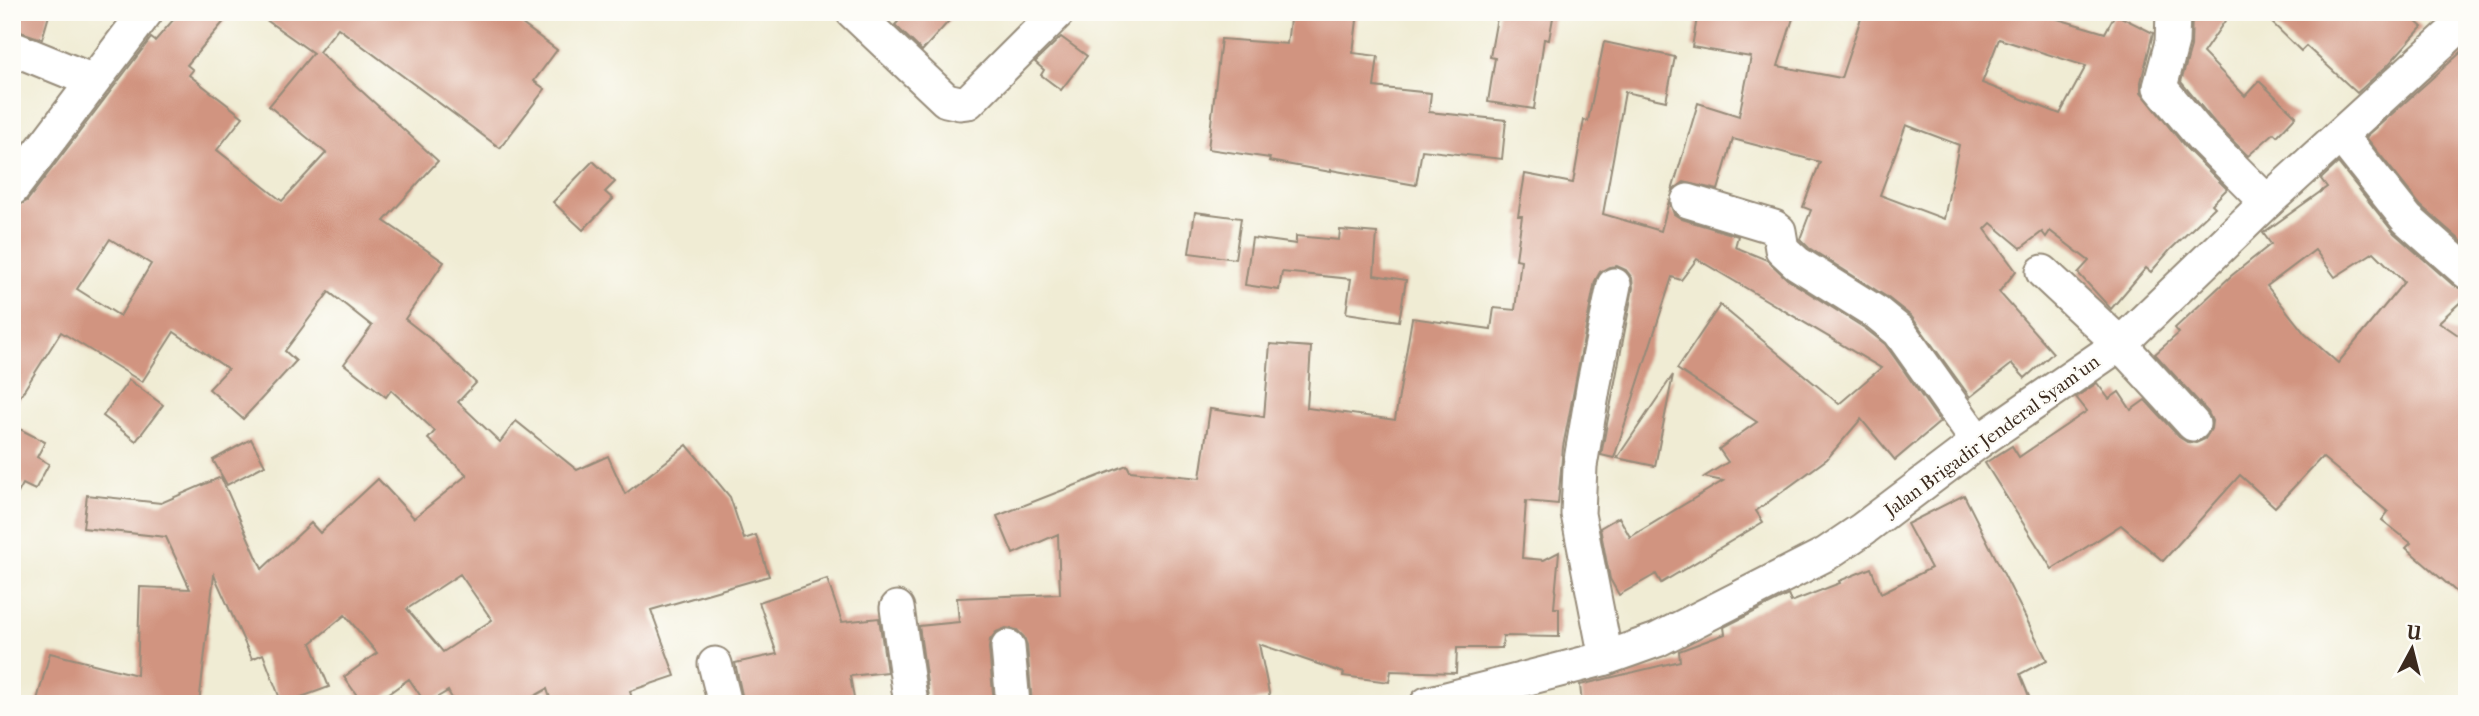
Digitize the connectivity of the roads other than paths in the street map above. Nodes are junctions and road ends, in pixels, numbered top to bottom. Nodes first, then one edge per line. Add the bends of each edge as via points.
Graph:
1 (146, 12) edge
2 (853, 12) edge
3 (1058, 12) edge
4 (2173, 12) edge
5 (2467, 19) edge
6 (12, 48) edge
7 (93, 81) junction
8 (2341, 136) junction
9 (12, 189) edge
10 (1688, 201) dead end
11 (2267, 202) junction
12 (2043, 272) dead end
13 (2467, 272) edge
14 (1614, 285) dead end
15 (2120, 344) junction
16 (2193, 424) dead end
17 (1978, 442) junction
18 (897, 608) dead end
19 (1008, 647) dead end
20 (1606, 659) junction
21 (715, 664) dead end
22 (725, 704) edge
23 (911, 704) edge
24 (1013, 704) edge
25 (1427, 704) edge

1 - 7 street
2 - 3 street via 946,100 960,103 968,102
4 - 11 street via 2172,43 2160,87
5 - 8 street, Jalan Brigadir Jenderal Syam'un
6 - 7 street
7 - 9 street
8 - 11 street, Jalan Brigadir Jenderal Syam'un
8 - 13 street via 2407,219
10 - 17 street via 1779,231 1782,249 1797,263 1899,331
11 - 15 street, Jalan Brigadir Jenderal Syam'un
12 - 15 street
14 - 20 street via 1580,466 1578,514
15 - 16 street
15 - 17 street, Jalan Brigadir Jenderal Syam'un
17 - 20 street, Jalan Brigadir Jenderal Syam'un via 1826,554 1657,640
18 - 23 street
19 - 24 street
20 - 25 street, Jalan Brigadir Jenderal Syam'un
21 - 22 street

